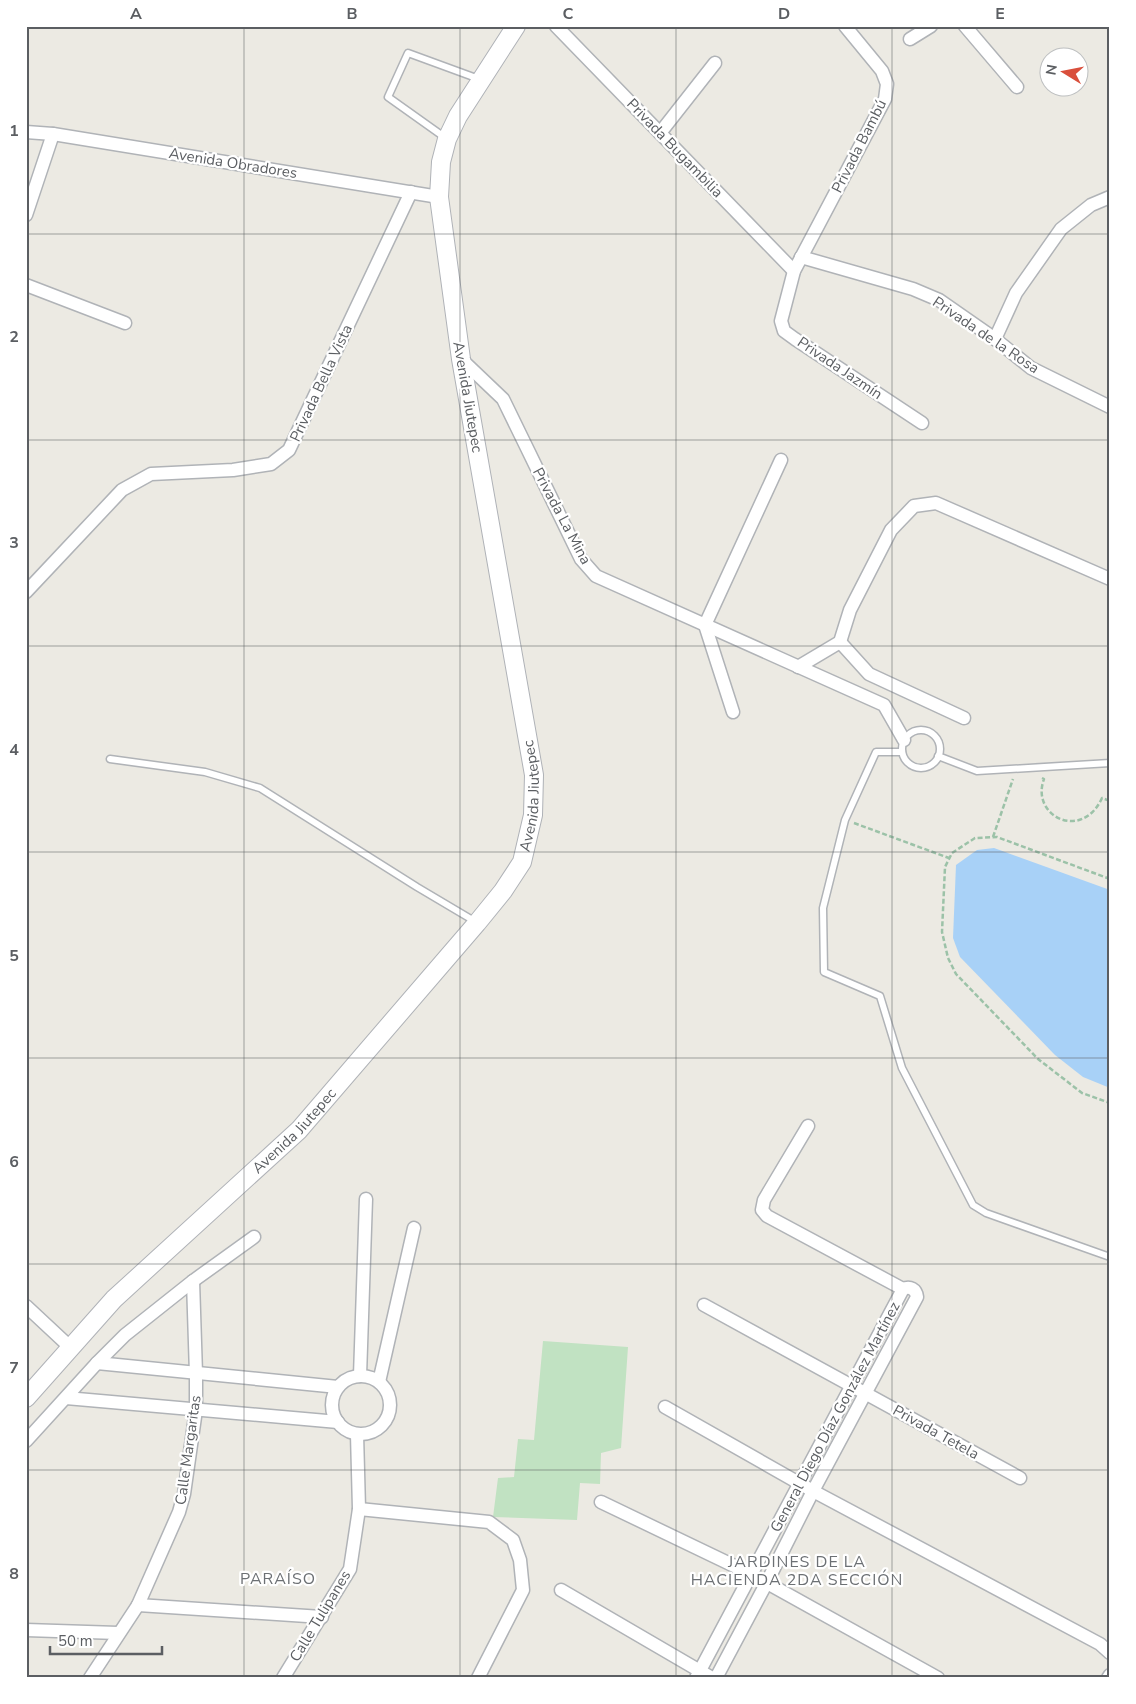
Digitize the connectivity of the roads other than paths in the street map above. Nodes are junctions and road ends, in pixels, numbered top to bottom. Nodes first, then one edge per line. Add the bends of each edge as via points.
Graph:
1 (516, 26) edge
2 (556, 26) edge
3 (845, 26) edge
4 (931, 26) edge
5 (965, 26) edge
6 (910, 39) dead end
7 (715, 64) dead end
8 (480, 79) junction
9 (1017, 87) dead end
10 (26, 132) edge
11 (660, 133) junction
12 (53, 134) junction
13 (447, 139) junction
14 (411, 192) junction
15 (439, 197) junction
16 (1110, 197) edge
17 (26, 215) edge
18 (801, 256) junction
19 (794, 271) junction
20 (26, 285) edge
21 (125, 323) dead end
22 (995, 339) junction
23 (462, 358) junction
24 (1110, 407) edge
25 (922, 423) dead end
26 (781, 460) dead end
27 (1110, 579) edge
28 (26, 592) edge
29 (705, 625) junction
30 (840, 642) junction
31 (798, 667) junction
32 (733, 712) dead end
33 (964, 718) dead end
34 (903, 746) junction
35 (938, 756) junction
36 (110, 759) dead end
37 (1110, 763) edge
38 (477, 922) junction
39 (808, 1126) dead end
40 (366, 1199) dead end
41 (414, 1228) dead end
42 (254, 1237) dead end
43 (1110, 1257) edge
44 (193, 1281) junction
45 (902, 1289) junction
46 (704, 1305) dead end
47 (26, 1306) edge
48 (70, 1348) junction
49 (97, 1363) junction
50 (196, 1374) junction
51 (360, 1376) junction
52 (379, 1382) junction
53 (851, 1386) junction
54 (338, 1387) junction
55 (865, 1393) junction
56 (26, 1398) edge
57 (66, 1398) junction
58 (665, 1406) dead end
59 (196, 1410) junction
60 (338, 1422) junction
61 (357, 1434) junction
62 (26, 1441) edge
63 (1020, 1478) dead end
64 (800, 1483) junction
65 (813, 1491) junction
66 (601, 1502) dead end
67 (359, 1509) junction
68 (751, 1574) junction
69 (766, 1584) junction
70 (561, 1590) dead end
71 (138, 1605) junction
72 (322, 1617) junction
73 (26, 1630) edge
74 (118, 1633) junction
75 (1110, 1653) edge
76 (698, 1674) edge
77 (90, 1678) edge
78 (283, 1678) edge
79 (478, 1678) edge
80 (712, 1678) edge
81 (716, 1678) edge
82 (938, 1678) edge

1 - 8 main road, Avenida Jiutepec
2 - 11 street, Privada Bugambilia
3 - 18 street, Privada Bambú via 882,71 887,84 885,99
4 - 6 street
5 - 9 street
7 - 11 street
8 - 13 main road, Avenida Jiutepec
8 - 13 lane via 408,53 388,97
10 - 12 street, Avenida Obradores
11 - 19 street, Privada Bugambilia
12 - 14 street, Avenida Obradores
12 - 17 street
13 - 15 main road, Avenida Jiutepec via 441,162
14 - 15 street, Avenida Obradores
14 - 28 street, Privada Bella Vista via 289,450 271,464 233,470 151,474 122,490
15 - 23 main road, Avenida Jiutepec
16 - 22 street via 1091,205 1061,228 1016,293
18 - 19 street, Privada Bambú
18 - 22 street, Privada de la Rosa via 913,289 939,300
19 - 25 street, Privada Jazmín via 781,321 784,331
20 - 21 street
22 - 24 street, Privada de la Rosa via 1031,368
23 - 29 street, Privada La Mina via 504,399 581,559 596,576
23 - 38 main road, Avenida Jiutepec via 534,775 533,815 522,862
26 - 29 street
27 - 30 street via 936,503 914,506 891,530 850,610
29 - 31 street, Privada La Mina
29 - 32 street
30 - 31 street
30 - 33 street via 869,674
31 - 34 street, Privada La Mina via 884,705
34 - 35 lane via 908,763 920,768 932,764
34 - 35 lane via 913,732 930,732 940,747
34 - 43 lane via 876,752 845,820 823,908 824,972 880,996 902,1068 973,1205 986,1213
35 - 37 lane via 977,771
36 - 38 lane via 205,772 260,788
38 - 48 main road, Avenida Jiutepec via 299,1130 114,1299
39 - 45 street via 764,1200 762,1210 767,1216
40 - 51 street
41 - 52 street
42 - 44 street
44 - 49 street via 124,1335
44 - 50 street, Calle Margaritas
45 - 53 street, General Diego Díaz González Martínez
45 - 55 street, General Diego Díaz González Martínez via 913,1288 917,1298
46 - 53 street, Privada Tetela
47 - 48 street
48 - 56 main road, Avenida Jiutepec
49 - 50 street
49 - 57 street
50 - 54 street
50 - 59 street, Calle Margaritas
51 - 52 street
51 - 54 street via 344,1381
52 - 61 street via 387,1392 390,1404 387,1416 369,1433
53 - 55 street, Privada Tetela
53 - 64 street, General Diego Díaz González Martínez
54 - 60 street via 332,1400
55 - 63 street, Privada Tetela
55 - 65 street, General Diego Díaz González Martínez
57 - 59 street
57 - 62 street
58 - 64 street
59 - 60 street
59 - 71 street, Calle Margaritas via 182,1503
60 - 61 street via 349,1432
61 - 67 street, Calle Tulipanes
64 - 65 street
64 - 68 street, General Diego Díaz González Martínez
65 - 69 street, General Diego Díaz González Martínez
65 - 75 street via 1100,1644
66 - 68 street
67 - 72 street, Calle Tulipanes via 350,1569
67 - 79 street via 489,1522 513,1540 520,1560 523,1590
68 - 69 street
68 - 76 street, General Diego Díaz González Martínez
69 - 81 street, General Diego Díaz González Martínez
69 - 82 street
70 - 76 street
71 - 72 street
71 - 74 street, Calle Margaritas
72 - 78 street, Calle Tulipanes
73 - 74 street
74 - 77 street
76 - 80 street

